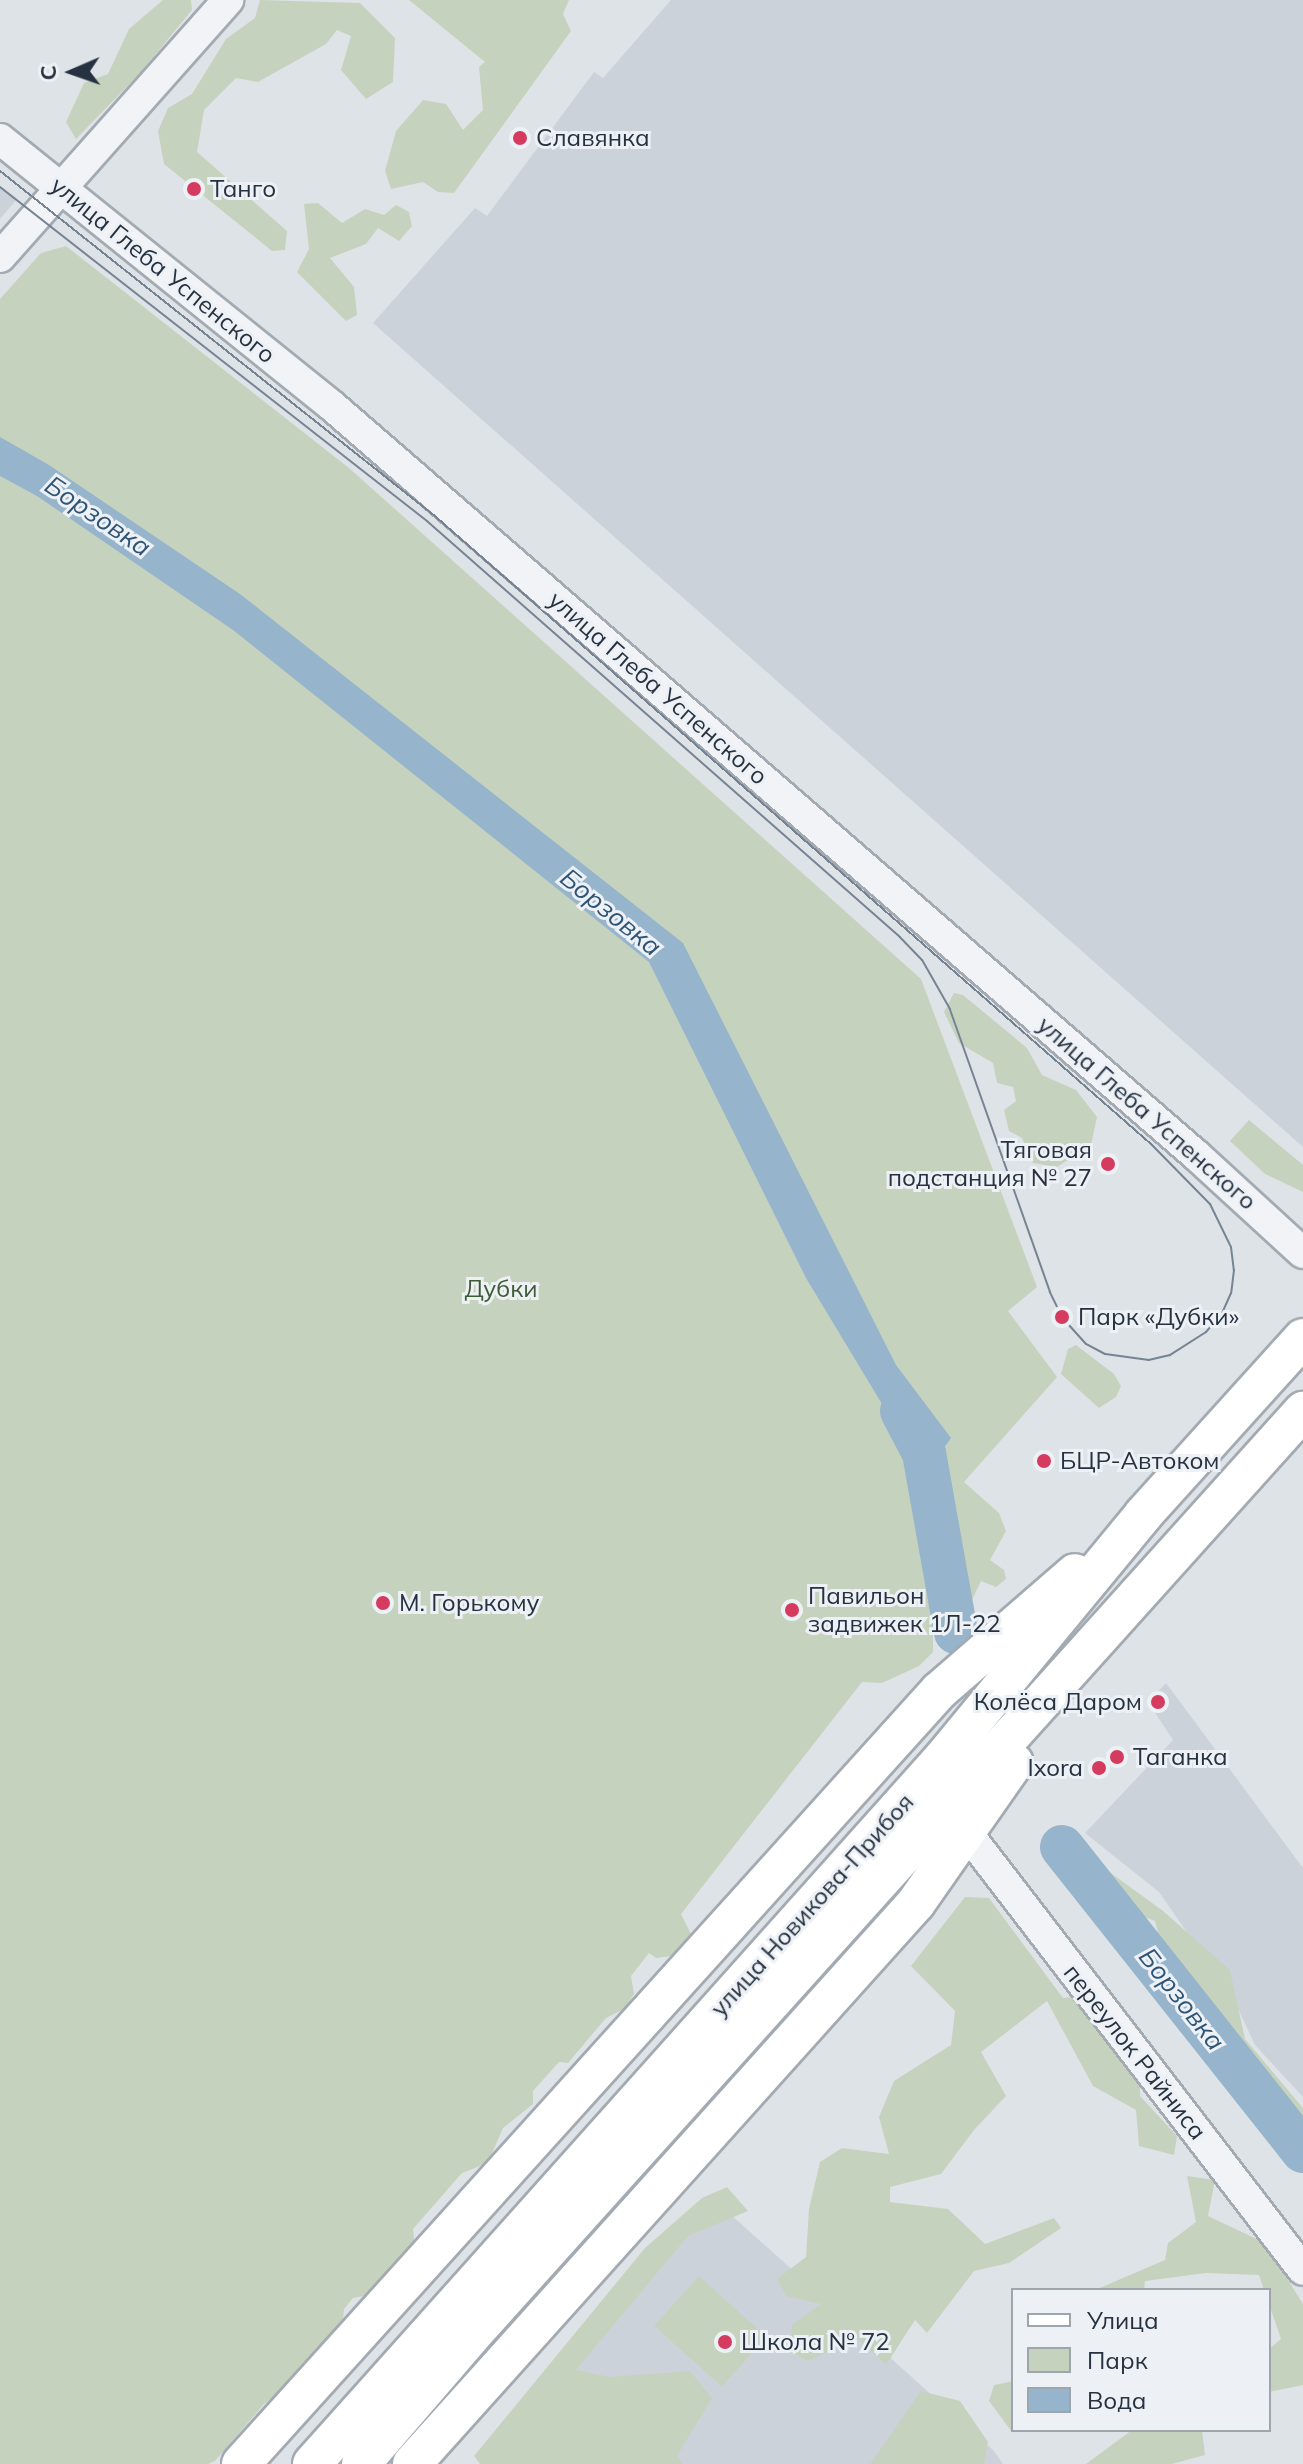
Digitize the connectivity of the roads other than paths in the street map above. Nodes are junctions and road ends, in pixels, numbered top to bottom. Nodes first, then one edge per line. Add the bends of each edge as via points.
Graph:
1 (228, 0) edge
2 (0, 139) edge
3 (62, 188) junction
4 (0, 257) edge
5 (1303, 1253) edge
6 (1303, 1338) edge
7 (1303, 1411) edge
8 (1144, 1514) junction
9 (1093, 1647) junction
10 (967, 1833) junction
11 (1303, 2270) edge
12 (241, 2464) edge
13 (312, 2464) edge
14 (361, 2464) edge
15 (412, 2464) edge

1 - 3 street
2 - 3 street, улица Глеба Успенского
3 - 4 street
3 - 5 street, улица Глеба Успенского via 331,405
6 - 8 main road, улица Новикова-Прибоя
7 - 9 main road, улица Новикова-Прибоя
8 - 12 main road via 939,1691
8 - 13 main road, улица Новикова-Прибоя via 943,1758
9 - 10 main road
9 - 14 main road, улица Новикова-Прибоя
10 - 11 street, переулок Райниса
10 - 15 main road via 916,1903

